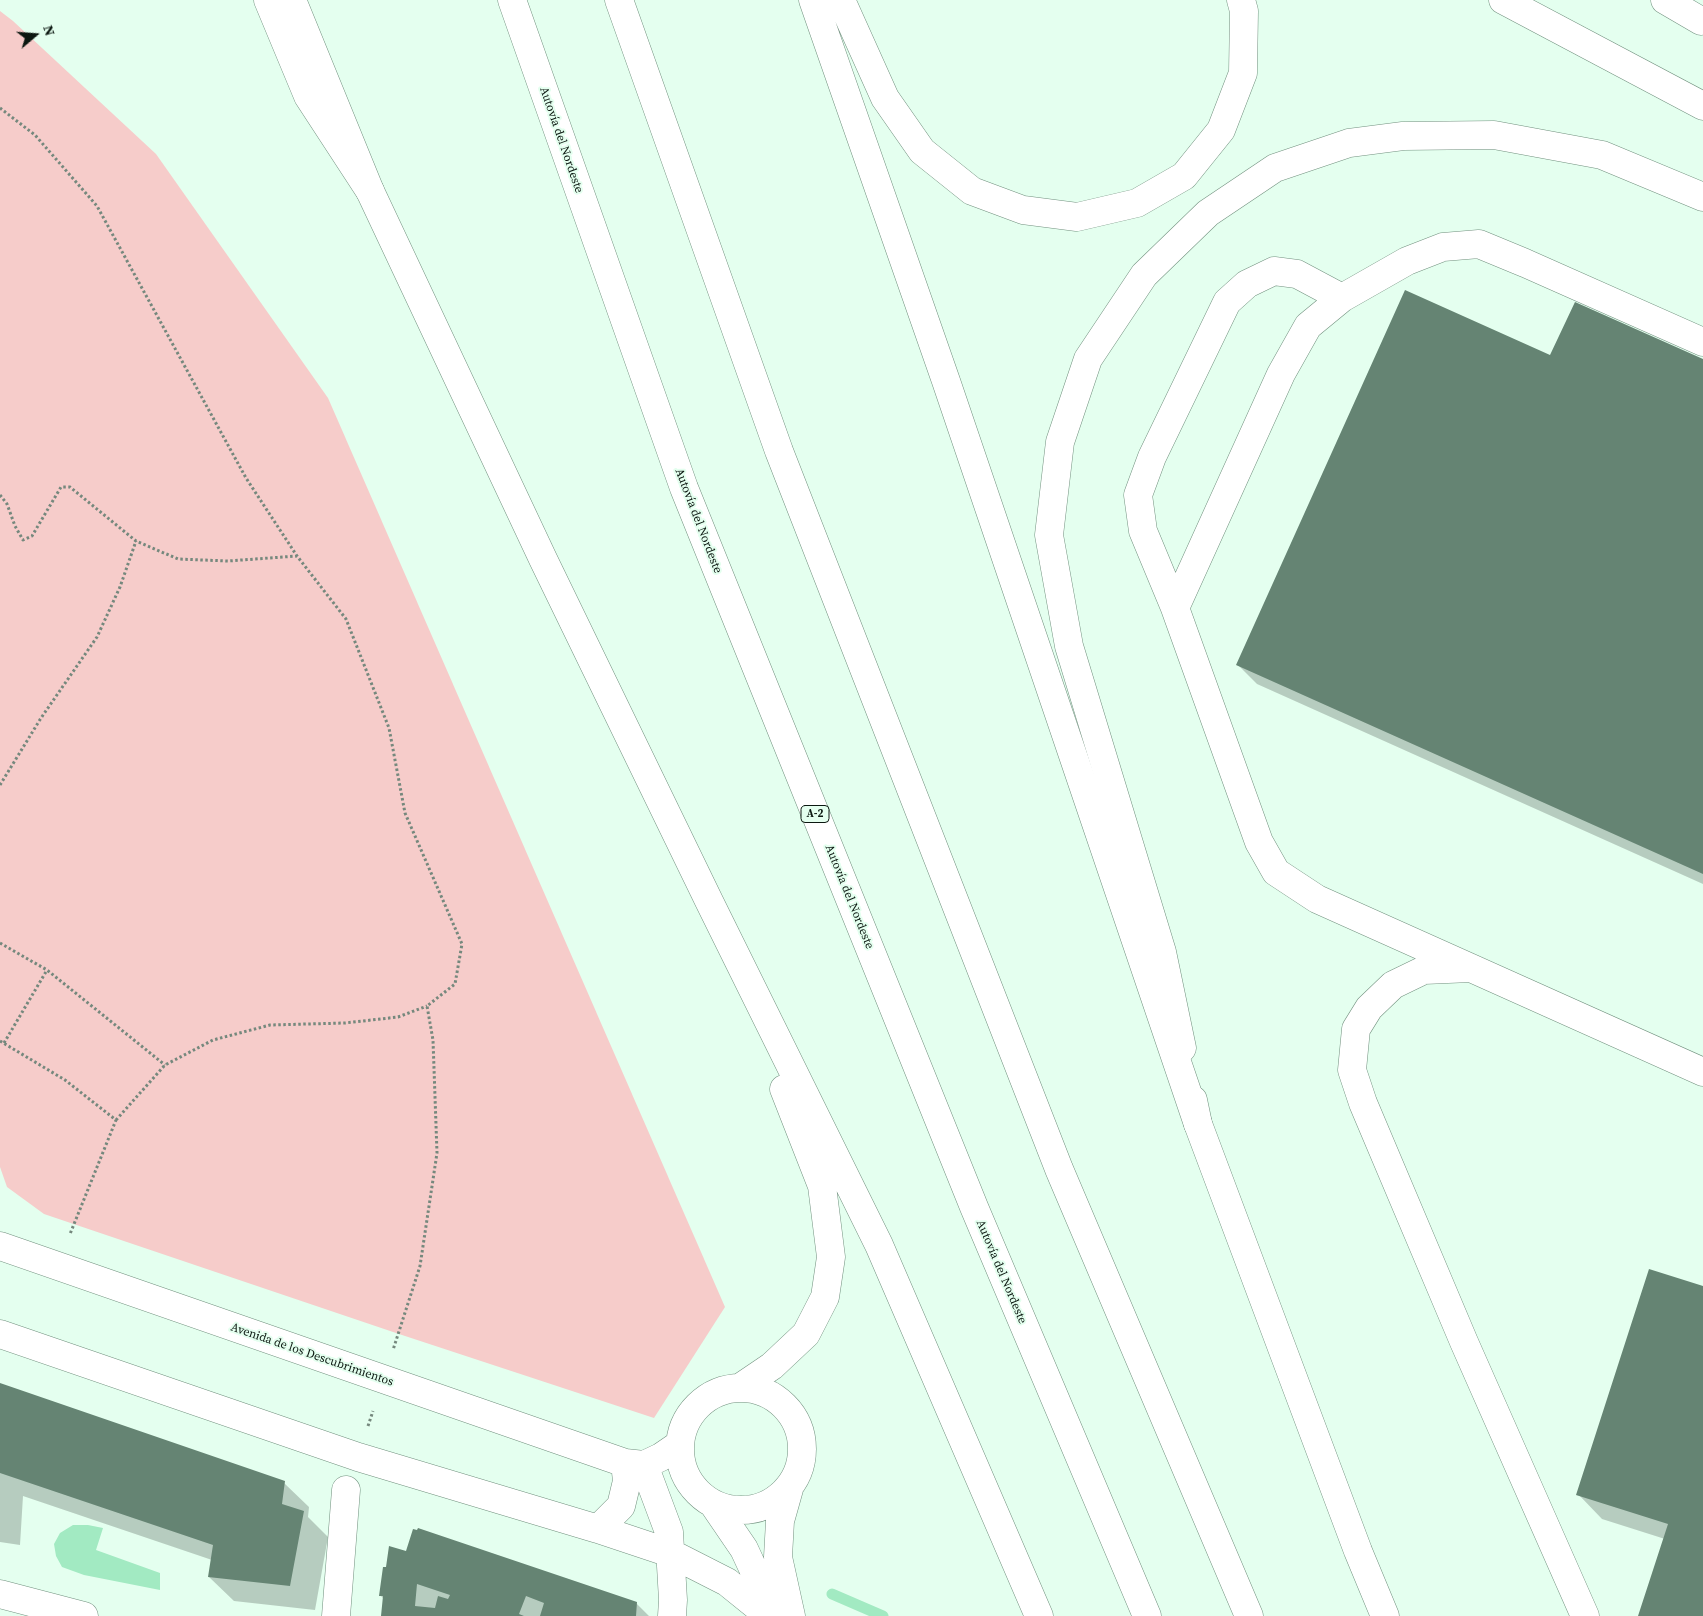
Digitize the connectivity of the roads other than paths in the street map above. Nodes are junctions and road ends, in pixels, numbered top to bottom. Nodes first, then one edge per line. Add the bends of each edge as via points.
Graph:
1 (268, 0) edge
2 (292, 0) edge
3 (512, 0) edge
4 (619, 0) edge
5 (813, 0) edge
6 (841, 0) edge
7 (1241, 0) edge
8 (1503, 0) edge
9 (1659, 0) edge
10 (1665, 0) edge
11 (1702, 22) edge
12 (1703, 106) edge
13 (370, 191) junction
14 (1703, 197) edge
15 (1342, 298) junction
16 (1703, 342) edge
17 (1175, 608) junction
18 (709, 902) junction
19 (1471, 968) junction
20 (1703, 1072) edge
21 (1198, 1124) junction
22 (0, 1246) edge
23 (0, 1334) edge
24 (741, 1387) junction
25 (680, 1444) junction
26 (635, 1464) junction
27 (789, 1489) junction
28 (346, 1490) dead end
29 (714, 1505) junction
30 (598, 1529) junction
31 (670, 1553) junction
32 (0, 1594) edge
33 (84, 1616) edge
34 (336, 1616) edge
35 (672, 1616) edge
36 (769, 1616) edge
37 (775, 1616) edge
38 (791, 1616) edge
39 (1039, 1616) edge
40 (1146, 1616) edge
41 (1249, 1616) edge
42 (1385, 1616) edge
43 (1585, 1616) edge

1 - 13 main road via 308,96
2 - 13 main road
3 - 40 main road, Autovía del Nordeste / A-2 via 684,488 974,1207
4 - 41 main road via 779,451 1055,1160
5 - 21 main road
6 - 7 main road via 885,98 922,151 972,191 1023,210 1077,217 1137,203 1184,176 1221,130 1243,73 1244,11
8 - 12 main road
9 - 11 main road
10 - 11 main road
13 - 18 main road
14 - 21 main road via 1602,155 1494,135 1402,136 1349,143 1275,168 1208,213 1144,275 1088,360 1060,442 1049,535 1068,646 1162,952
15 - 16 main road via 1407,261 1443,247 1479,244
15 - 17 main road via 1308,326 1281,374
15 - 17 main road via 1298,274 1274,271 1247,284 1227,302 1152,457 1138,494 1143,531
17 - 19 main road via 1259,842 1276,872 1317,900
18 - 24 main road via 822,1186 831,1256 825,1297 806,1334 772,1366
18 - 39 main road via 879,1245
19 - 20 main road
19 - 43 main road via 1424,970 1393,986 1369,1008 1356,1029 1352,1070 1456,1324
21 - 42 main road
22 - 26 main road, Avenida de los Descubrimientos
23 - 30 main road via 358,1457
24 - 25 main road via 718,1391 699,1403 686,1421
24 - 27 main road via 761,1390 779,1399 796,1420 803,1452 799,1472
25 - 26 main road via 661,1457
25 - 29 main road via 683,1468 695,1490
26 - 30 main road via 621,1506
26 - 31 main road via 669,1532
27 - 29 main road via 773,1502 754,1510
27 - 38 main road via 780,1521 778,1557
28 - 34 main road
29 - 37 main road via 744,1549
30 - 31 main road
31 - 35 main road
31 - 36 main road via 727,1582
32 - 33 main road

